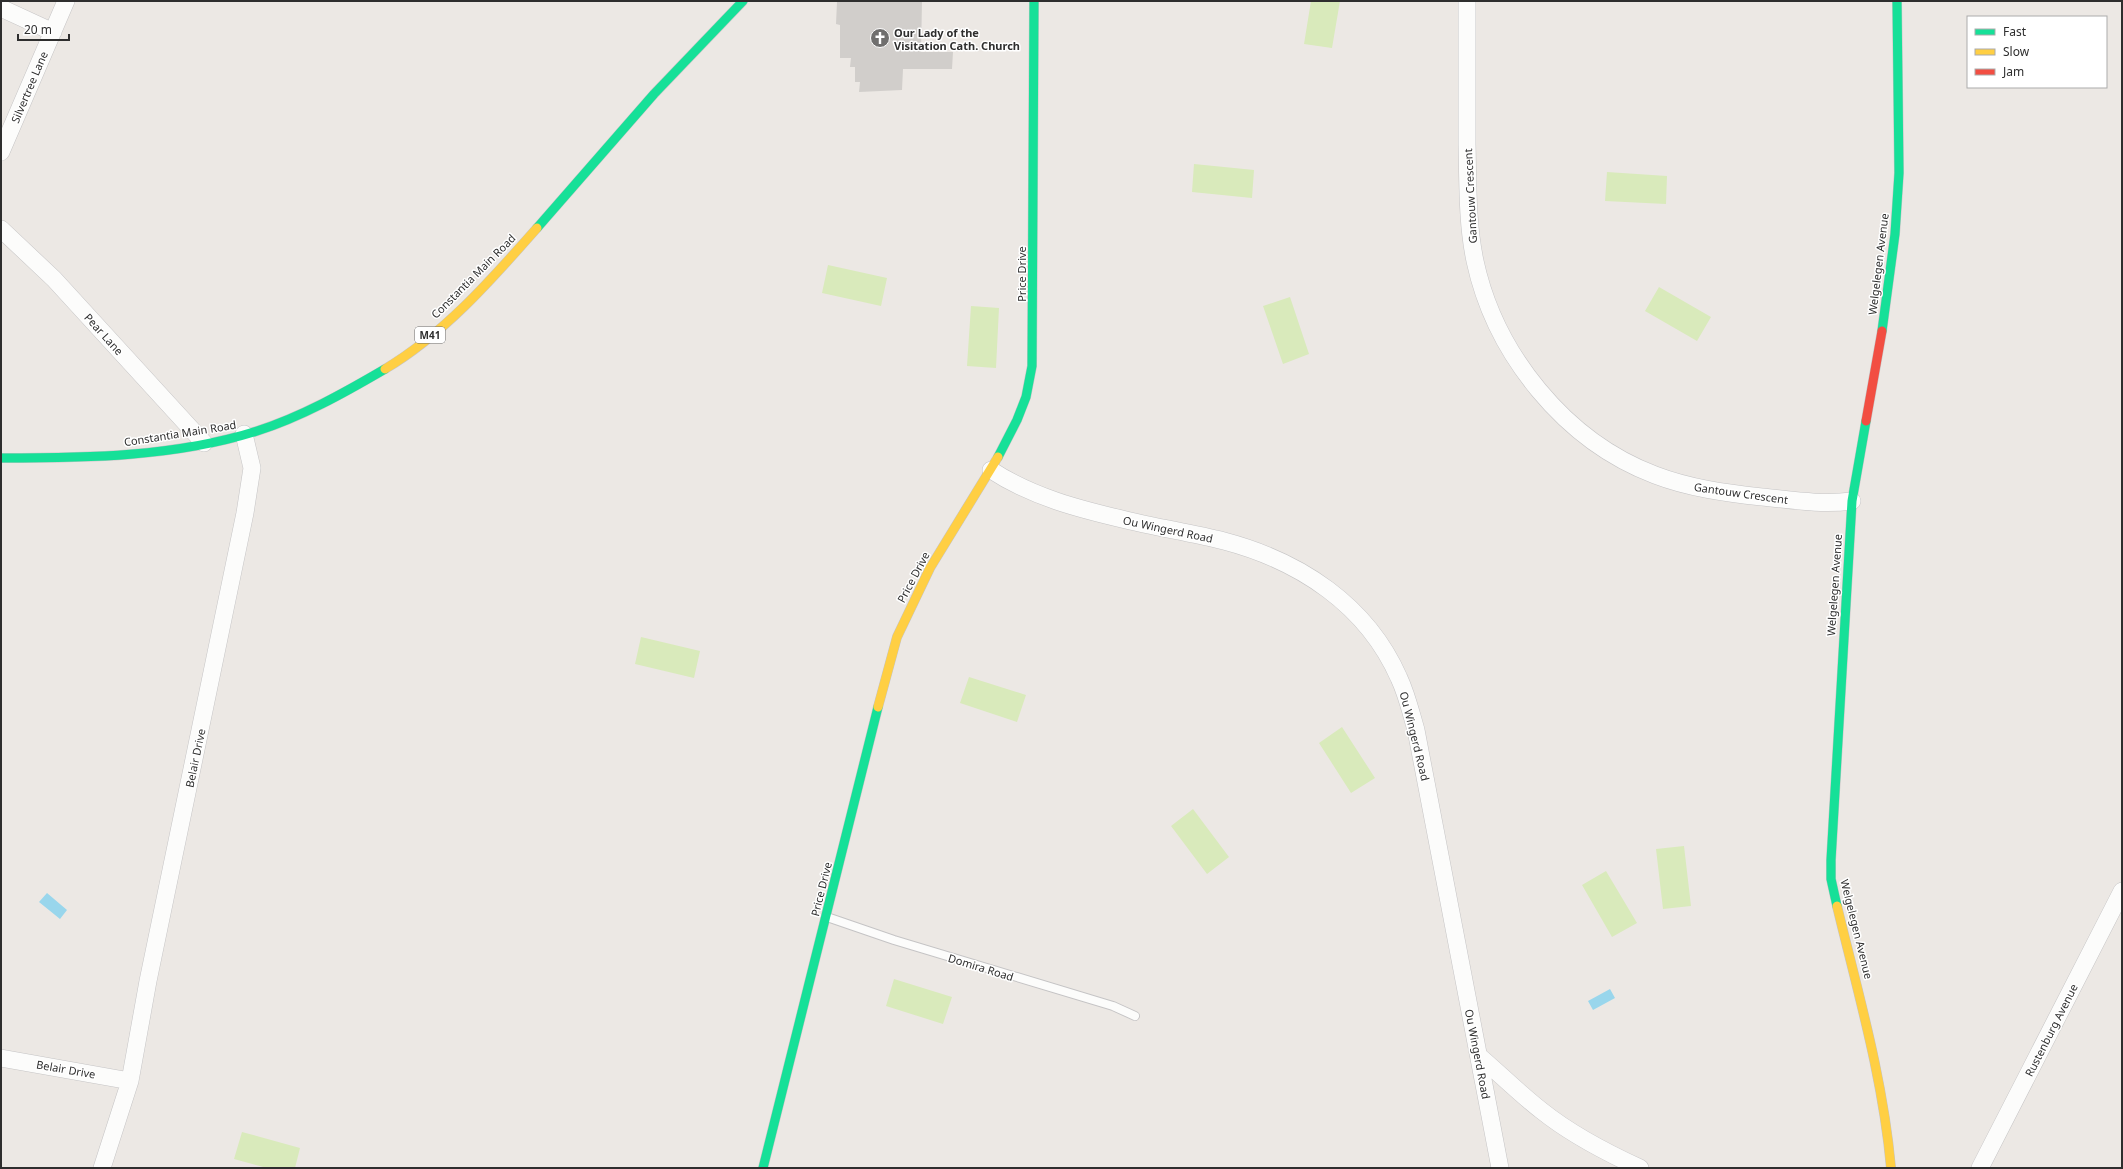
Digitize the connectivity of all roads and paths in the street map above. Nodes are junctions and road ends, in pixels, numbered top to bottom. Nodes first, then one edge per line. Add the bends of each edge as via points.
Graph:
1 (66, 1) edge
2 (743, 1) edge
3 (1034, 1) edge
4 (1467, 1) edge
5 (1897, 1) edge
6 (1, 8) edge
7 (53, 32) junction
8 (1, 152) edge
9 (1, 229) edge
10 (244, 434) junction
11 (204, 444) junction
12 (1, 458) edge
13 (991, 470) junction
14 (1852, 501) junction
15 (2122, 891) edge
16 (826, 916) junction
17 (1135, 1016) dead end
18 (1480, 1056) junction
19 (1, 1058) edge
20 (130, 1081) junction
21 (102, 1168) edge
22 (763, 1168) edge
23 (1500, 1168) edge
24 (1640, 1168) edge
25 (1891, 1168) edge
26 (1980, 1168) edge

1 - 7 street, Silvertree Lane
2 - 10 street, Constantia Main Road / M41 via 637,114 499,270 404,358 314,408
3 - 13 street, Price Drive via 1032,366 1026,397
4 - 14 street, Gantouw Crescent via 1468,183 1470,228 1475,261 1493,316 1522,368 1541,393 1562,416 1602,449 1655,475 1715,491 1808,502
5 - 14 street, Welgelegen Avenue via 1899,173 1895,234 1883,326
6 - 7 street
7 - 8 street, Silvertree Lane
9 - 11 street, Pear Lane via 54,279
10 - 11 street, Constantia Main Road / M41
10 - 20 street, Belair Drive via 252,468 245,513 148,981
11 - 12 street, Constantia Main Road / M41 via 129,454 69,458
13 - 16 street, Price Drive via 930,568 897,637
13 - 18 street, Ou Wingerd Road via 1029,491 1066,504 1225,542 1274,558 1314,579 1338,596 1368,626 1399,677 1416,730
14 - 25 street, Welgelegen Avenue via 1844,605 1831,879 1873,1046 1890,1145
15 - 26 street, Rustenburg Avenue
16 - 17 lane, Domira Road via 894,940 1113,1006
16 - 22 street, Price Drive
18 - 23 street, Ou Wingerd Road
18 - 24 street via 1559,1124 1600,1149
19 - 20 street, Belair Drive
20 - 21 street, Belair Drive

